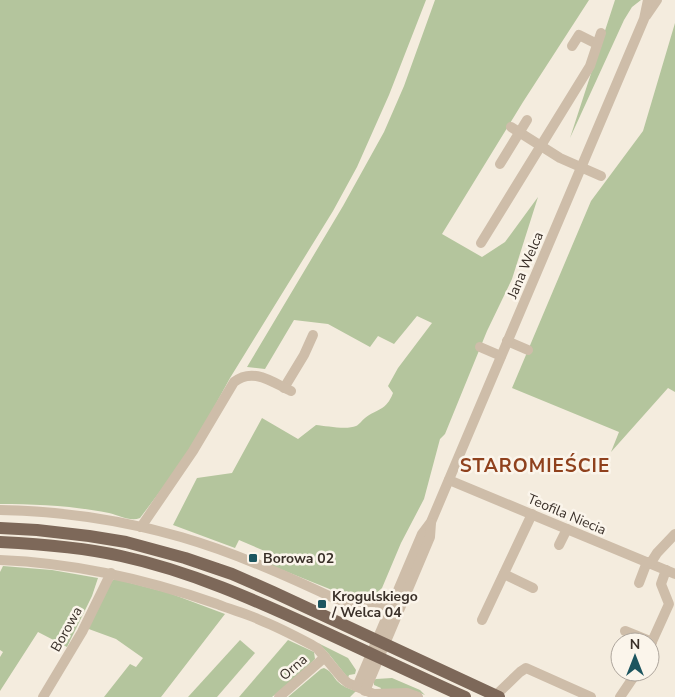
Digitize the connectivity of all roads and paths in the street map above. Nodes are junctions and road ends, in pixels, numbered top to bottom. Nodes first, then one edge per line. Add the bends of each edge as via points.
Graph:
1 (648, 0) edge
2 (658, 0) edge
3 (644, 19) junction
4 (602, 33) dead end
5 (597, 44) junction
6 (572, 46) dead end
7 (527, 120) dead end
8 (515, 130) junction
9 (541, 146) junction
10 (500, 164) dead end
11 (581, 168) junction
12 (601, 176) dead end
13 (481, 243) dead end
14 (313, 335) dead end
15 (507, 342) junction
16 (480, 347) dead end
17 (528, 350) dead end
18 (501, 356) junction
19 (449, 480) junction
20 (0, 510) edge
21 (532, 514) junction
22 (141, 527) junction
23 (0, 528) edge
24 (566, 529) junction
25 (675, 534) edge
26 (0, 542) edge
27 (559, 545) dead end
28 (0, 560) edge
29 (649, 563) junction
30 (670, 572) edge
31 (110, 573) junction
32 (504, 574) junction
33 (639, 583) dead end
34 (533, 588) dead end
35 (394, 609) junction
36 (482, 620) dead end
37 (656, 632) edge
38 (380, 642) junction
39 (374, 655) junction
40 (325, 657) junction
41 (630, 682) edge
42 (361, 689) junction
43 (497, 696) edge
44 (43, 697) edge
45 (279, 697) edge
46 (418, 697) edge
47 (464, 697) edge
48 (591, 697) edge
49 (620, 697) edge

1 - 3 street, Jana Welca
2 - 3 street, Jana Welca
3 - 11 street, Jana Welca
4 - 5 street
5 - 6 street via 579,35
5 - 9 street via 590,66
7 - 8 street
8 - 9 street
8 - 10 street
9 - 11 street
9 - 13 street
11 - 12 street
11 - 15 street, Jana Welca
14 - 22 street via 287,390 258,376 242,376 234,382 193,451
15 - 17 street
15 - 18 street, Jana Welca
16 - 18 street
18 - 19 street, Jana Welca
19 - 21 street, Teofila Niecia
19 - 35 street, Jana Welca via 431,522 422,534
20 - 22 street via 63,514
21 - 24 street, Teofila Niecia
21 - 32 street
22 - 35 street via 236,556 340,601 376,602
23 - 38 main road via 90,536 185,558 232,574
24 - 27 street
24 - 29 street, Teofila Niecia
25 - 29 street
26 - 39 main road via 87,550 174,570 248,597
28 - 31 street via 49,563
29 - 30 street, Teofila Niecia
29 - 33 street
30 - 37 street via 661,584 669,604
31 - 40 street via 173,589 251,616 312,645
31 - 44 street, Borowa via 82,632
32 - 34 street
32 - 36 street
35 - 38 street, Jana Welca
38 - 39 street, Jana Welca
38 - 43 main road
39 - 42 street, Jana Welca
39 - 47 main road
40 - 42 street via 342,678
40 - 45 street, Orna
41 - 49 street
42 - 46 street via 383,695
43 - 48 street via 526,668

